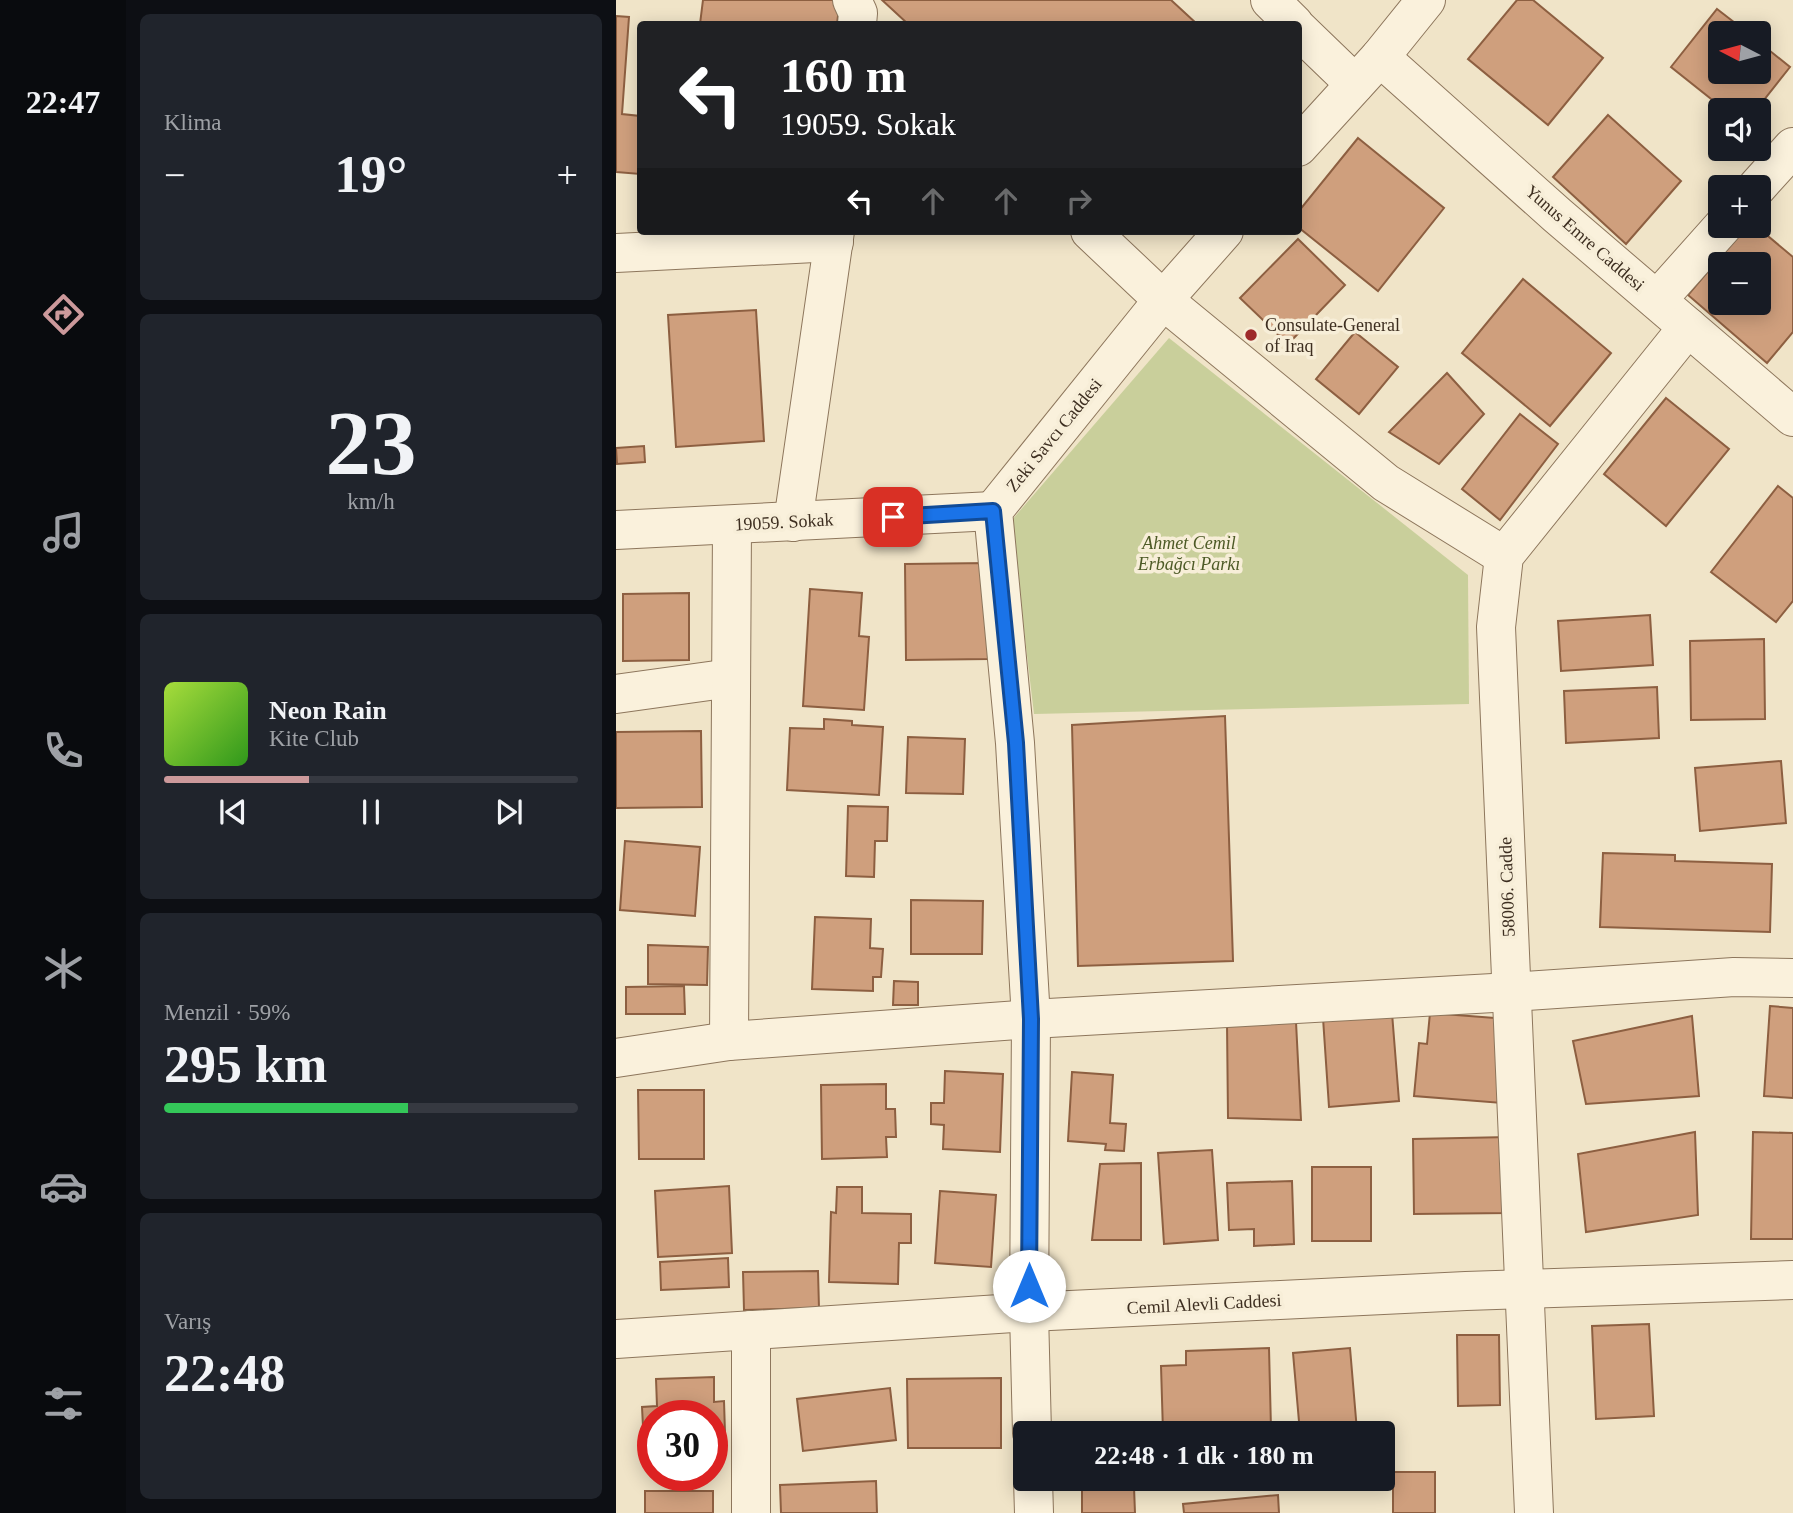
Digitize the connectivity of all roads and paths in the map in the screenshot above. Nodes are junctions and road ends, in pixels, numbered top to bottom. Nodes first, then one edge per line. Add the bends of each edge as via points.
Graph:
1 (1269, 0) edge
2 (1426, 0) edge
3 (1291, 21) edge
4 (1302, 31) edge
5 (1367, 70) junction
6 (1302, 143) edge
7 (1793, 147) edge
8 (1768, 175) edge
9 (1094, 235) edge
10 (1220, 235) edge
11 (834, 237) edge
12 (1712, 238) edge
13 (616, 253) edge
14 (1163, 300) junction
15 (1657, 300) junction
16 (1689, 327) junction
17 (1793, 417) edge
18 (993, 511) junction
19 (793, 522) junction
20 (732, 525) junction
21 (616, 530) edge
22 (1504, 556) junction
23 (731, 678) junction
24 (616, 694) edge
25 (1793, 978) edge
26 (1511, 992) junction
27 (1031, 1019) junction
28 (729, 1041) junction
29 (616, 1058) edge
30 (1793, 1280) edge
31 (1525, 1290) junction
32 (1029, 1312) junction
33 (751, 1330) junction
34 (616, 1339) edge
35 (1032, 1421) edge
36 (1033, 1491) edge
37 (751, 1513) edge
38 (1034, 1513) edge
39 (1534, 1513) edge

1 - 3 street
2 - 5 street
4 - 5 street, Yunus Emre Caddesi
5 - 6 street
5 - 15 street, Yunus Emre Caddesi
7 - 8 street
9 - 14 street
10 - 14 street, Zeki Savcı Caddesi
11 - 13 street
11 - 19 street
12 - 15 street
14 - 18 street, Zeki Savcı Caddesi
14 - 22 street via 1386,483
15 - 16 street, Yunus Emre Caddesi
16 - 17 street, Yunus Emre Caddesi
16 - 22 street
18 - 19 street, 19059. Sokak
18 - 27 street via 1016,743
19 - 20 street, 19059. Sokak
20 - 21 street, 19059. Sokak
20 - 23 street
22 - 26 street, 58006. Cadde via 1496,627
23 - 24 street
23 - 28 street
25 - 26 street via 1734,976
26 - 27 street
26 - 31 street, 58006. Cadde
27 - 28 street
27 - 32 street
28 - 29 street
30 - 31 street, Cemil Alevli Caddesi
31 - 32 street, Cemil Alevli Caddesi
31 - 39 street, 58006. Cadde
32 - 33 street, Cemil Alevli Caddesi
32 - 35 street
33 - 34 street, Cemil Alevli Caddesi
33 - 37 street
36 - 38 street

